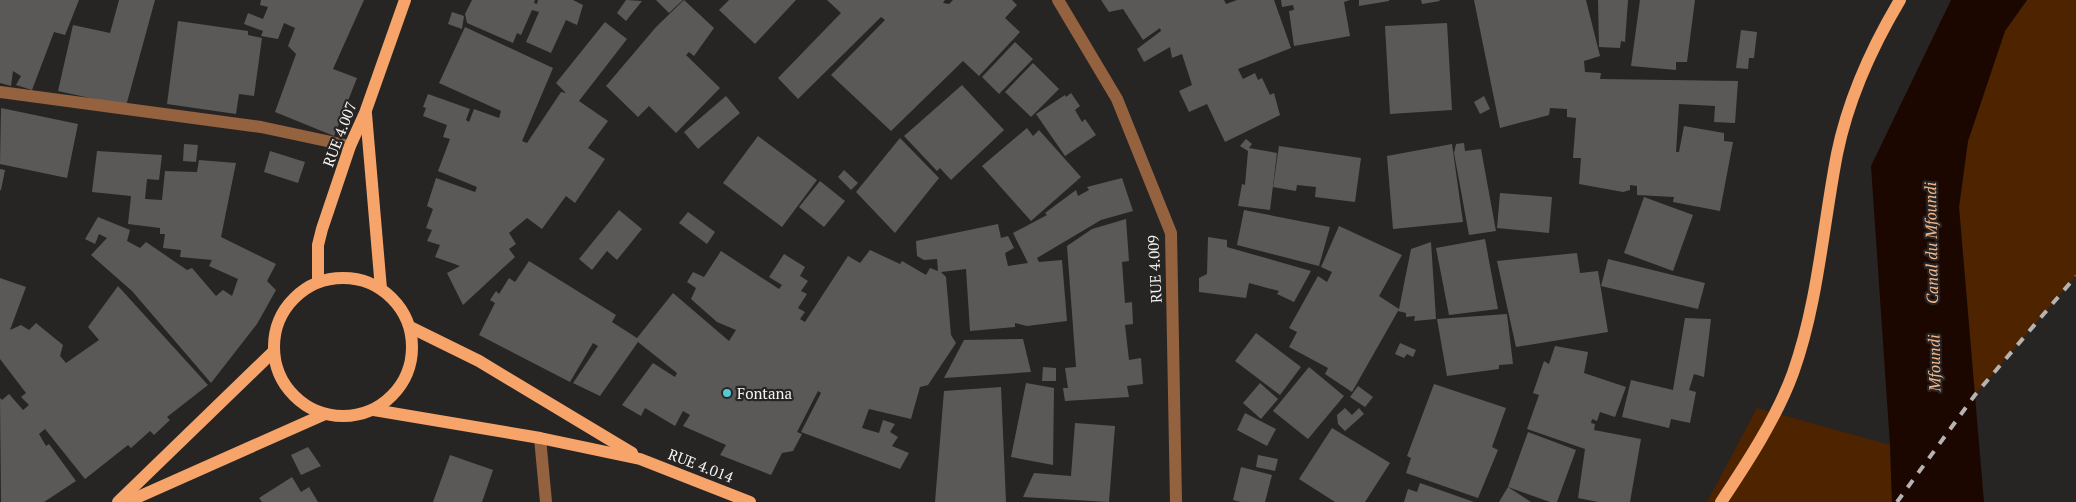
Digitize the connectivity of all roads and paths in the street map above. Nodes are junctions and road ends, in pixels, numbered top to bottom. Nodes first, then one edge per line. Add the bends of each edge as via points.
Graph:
1 (405, 0) edge
2 (1058, 0) edge
3 (1900, 0) edge
4 (0, 92) edge
5 (366, 113) junction
6 (350, 146) junction
7 (318, 282) junction
8 (381, 289) junction
9 (410, 326) junction
10 (274, 351) junction
11 (374, 410) junction
12 (326, 414) junction
13 (540, 438) junction
14 (640, 459) junction
15 (118, 502) edge
16 (126, 502) edge
17 (546, 502) edge
18 (750, 502) edge
19 (1176, 502) edge
20 (1722, 502) edge

1 - 5 main road, RUE 4.007
2 - 19 street, RUE 4.009 via 1117,99 1171,233
3 - 20 main road via 1884,27 1852,101 1837,152 1816,277 1792,373 1770,420
4 - 6 street via 261,127
5 - 6 main road, RUE 4.007
5 - 8 main road
6 - 7 main road, RUE 4.007 via 318,245
7 - 8 main road via 340,278 361,280
7 - 10 main road via 299,293 284,309 275,329
8 - 9 main road via 399,305
9 - 11 main road via 413,351 408,375 394,395
9 - 14 main road via 479,361
10 - 12 main road via 278,372 289,391 305,406
10 - 15 main road
11 - 12 main road via 350,417
11 - 13 main road
12 - 16 main road
13 - 14 main road
13 - 17 street
14 - 18 main road, RUE 4.014

